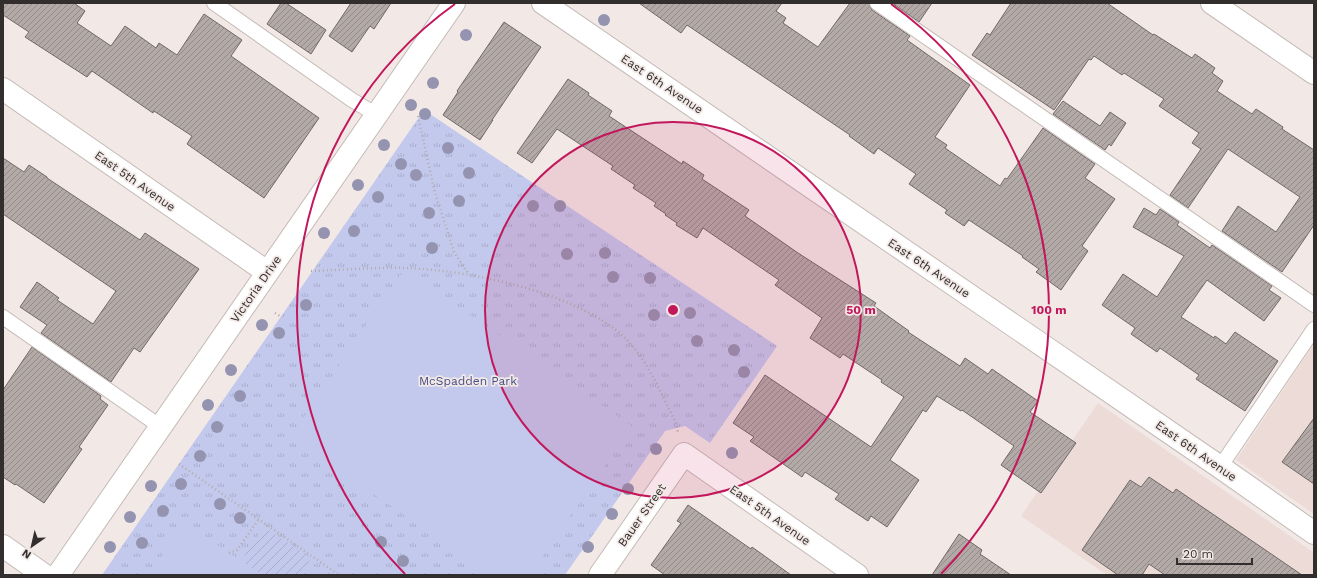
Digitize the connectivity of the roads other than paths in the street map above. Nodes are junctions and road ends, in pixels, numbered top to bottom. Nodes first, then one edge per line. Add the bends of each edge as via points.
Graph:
1 (214, 3) edge
2 (454, 3) edge
3 (543, 3) edge
4 (877, 3) edge
5 (1212, 3) edge
6 (1314, 73) edge
7 (3, 89) edge
8 (377, 115) junction
9 (267, 272) junction
10 (1314, 305) edge
11 (3, 317) edge
12 (1314, 329) edge
13 (161, 427) junction
14 (681, 444) joint
15 (1220, 467) junction
16 (1314, 533) edge
17 (3, 546) edge
18 (44, 575) edge
19 (58, 575) edge
20 (600, 575) edge
21 (857, 575) edge

1 - 8 lane
2 - 8 street, Victoria Drive
3 - 15 street, East 6th Avenue
4 - 10 lane
5 - 6 street
7 - 9 street, East 5th Avenue
8 - 9 street, Victoria Drive
9 - 13 street, Victoria Drive
11 - 13 lane
12 - 15 lane
13 - 19 street, Victoria Drive
14 - 20 street, Bauer Street
14 - 21 street, East 5th Avenue
15 - 16 street, East 6th Avenue
17 - 18 street

